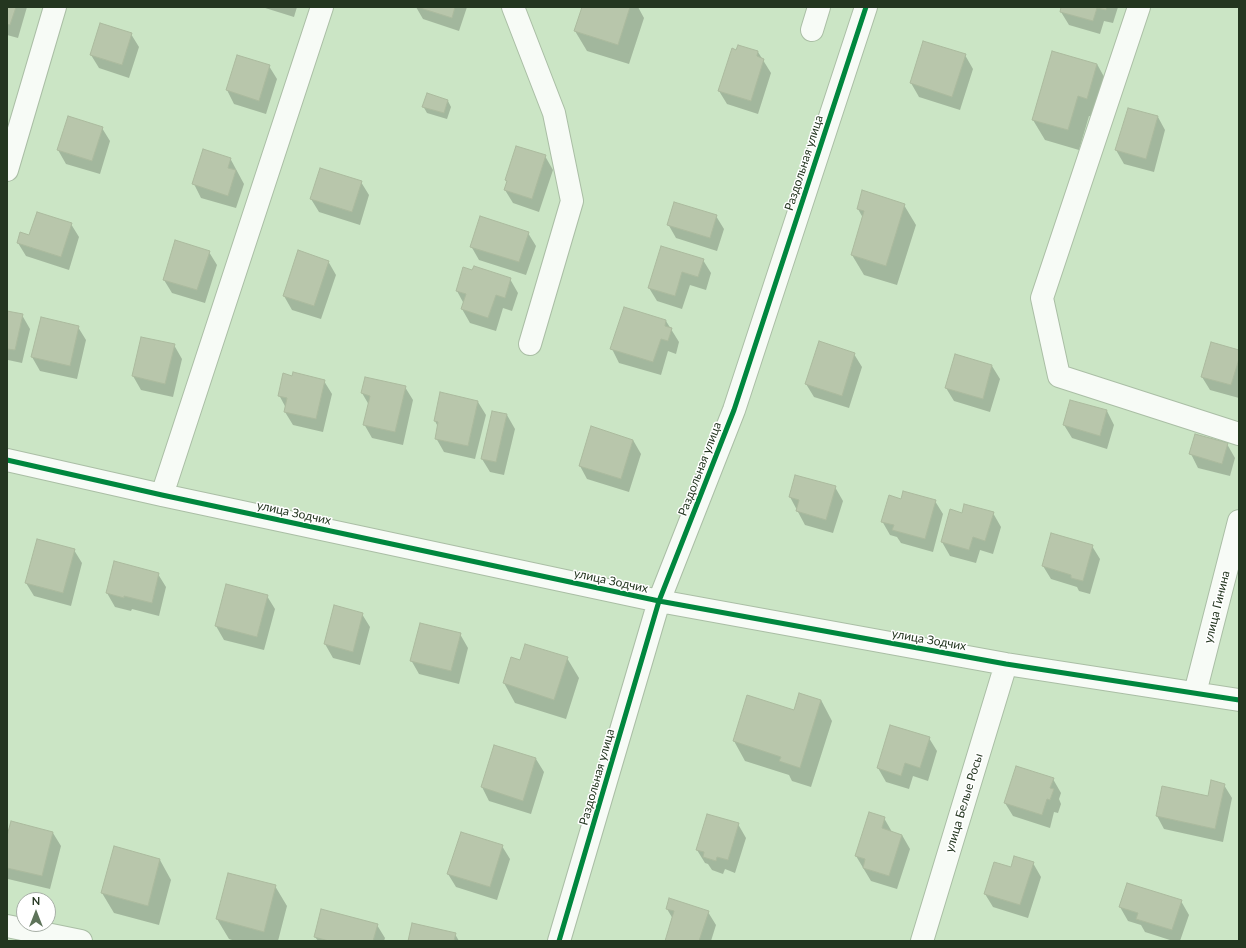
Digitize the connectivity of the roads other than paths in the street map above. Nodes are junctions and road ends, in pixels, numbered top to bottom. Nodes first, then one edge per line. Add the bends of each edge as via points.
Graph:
1 (55, 7) edge
2 (322, 7) edge
3 (513, 7) edge
4 (819, 7) edge
5 (866, 7) edge
6 (1139, 7) edge
7 (812, 30) dead end
8 (7, 170) edge
9 (530, 344) dead end
10 (1239, 434) edge
11 (7, 460) edge
12 (162, 495) junction
13 (1239, 521) edge
14 (659, 601) junction
15 (1006, 664) junction
16 (1195, 693) junction
17 (1239, 700) edge
18 (7, 926) edge
19 (81, 941) edge
20 (559, 941) edge
21 (922, 941) edge

1 - 8 street
2 - 12 street
3 - 9 street via 554,113 572,201
4 - 7 street
5 - 14 street, Раздольная улица via 734,410
6 - 10 street via 1042,298 1059,376
11 - 12 street, улица Зодчих
12 - 14 street, улица Зодчих
13 - 16 street, улица Гинина
14 - 15 street, улица Зодчих
14 - 20 street, Раздольная улица
15 - 16 street, улица Зодчих
15 - 21 street, улица Белые Росы
16 - 17 street, улица Зодчих
18 - 19 street

